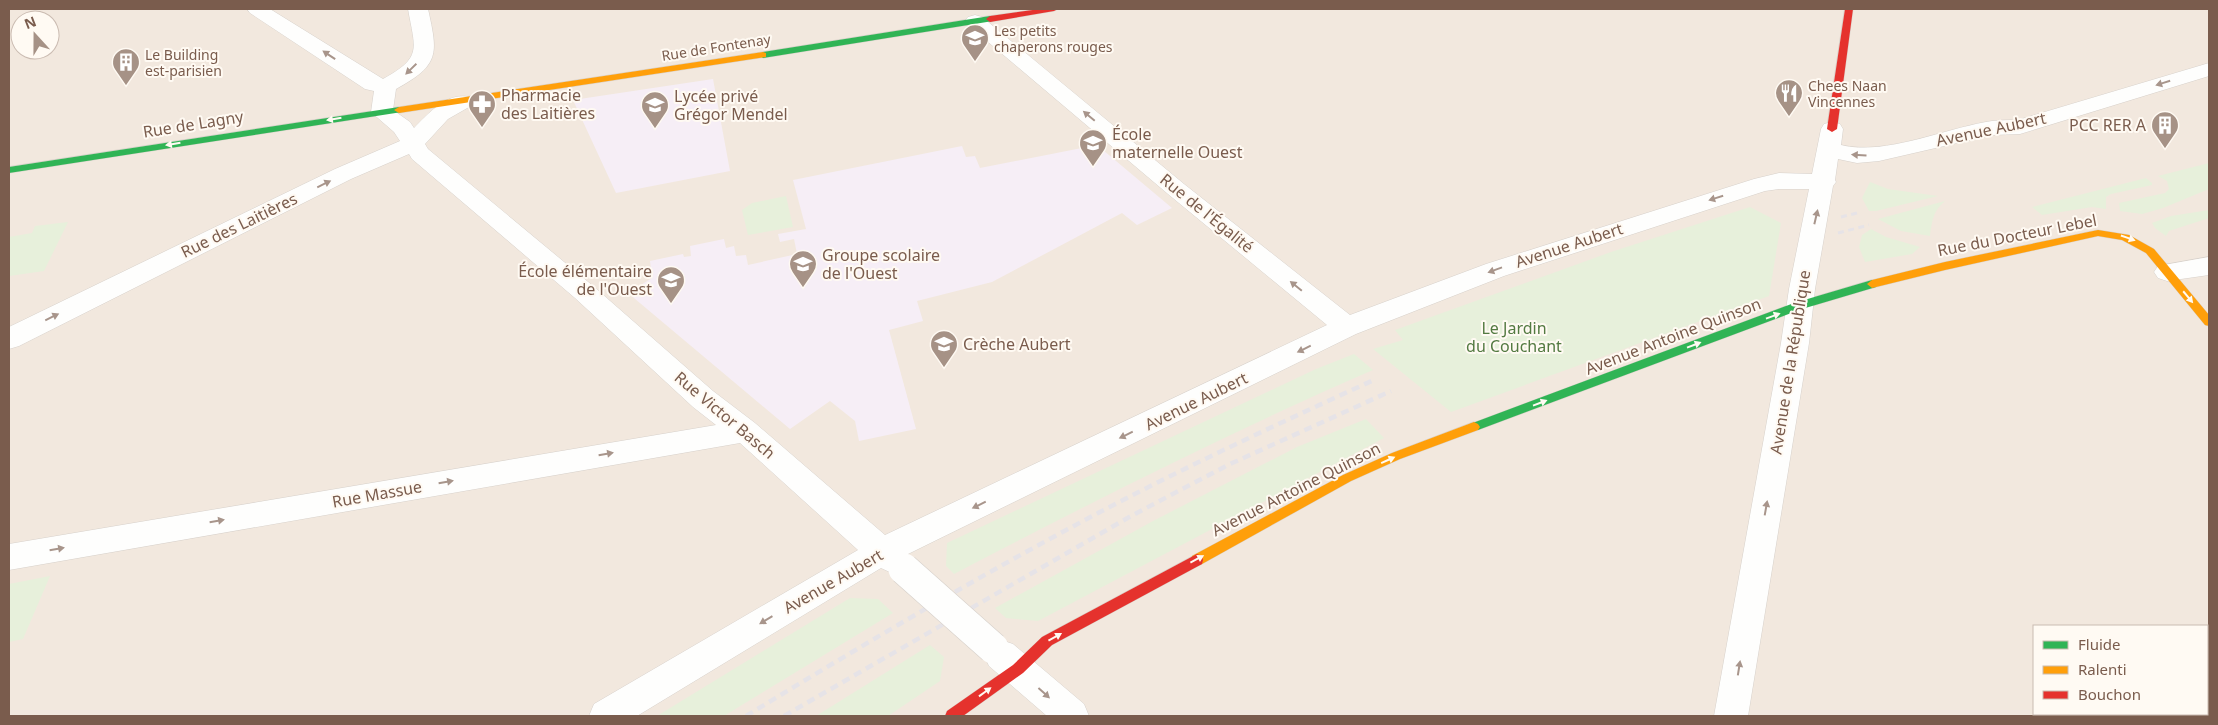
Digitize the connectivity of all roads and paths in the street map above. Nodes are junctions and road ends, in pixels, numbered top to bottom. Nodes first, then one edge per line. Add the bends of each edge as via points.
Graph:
1 (258, 9) edge
2 (418, 9) edge
3 (1054, 9) edge
4 (1849, 9) edge
5 (975, 21) junction
6 (2209, 69) edge
7 (386, 86) junction
8 (461, 102) junction
9 (382, 112) junction
10 (1831, 139) junction
11 (412, 144) junction
12 (9, 170) edge
13 (1824, 182) junction
14 (2209, 266) edge
15 (2167, 272) junction
16 (1798, 306) junction
17 (2209, 322) edge
18 (1347, 327) junction
19 (9, 339) edge
20 (745, 431) junction
21 (9, 557) edge
22 (893, 560) junction
23 (1006, 658) junction
24 (606, 716) edge
25 (952, 716) edge
26 (1072, 716) edge
27 (1731, 716) edge

7 -> 1 street via 373,84
2 -> 7 street via 425,50 421,60
3 - 5 street, Rue de Fontenay
4 - 10 street, Avenue de la République
5 - 8 street, Rue de Fontenay
18 -> 5 street, Rue de l'Égalité
6 -> 10 street, Avenue Aubert via 2020,126 1961,134 1879,154 1857,156
7 - 9 street
8 - 9 street, Rue de Fontenay
8 - 11 street, Rue des Laitières via 440,114
9 - 11 street, Rue Victor Basch via 402,127
9 -> 12 street, Rue de Lagny
10 - 13 street, Avenue de la République
19 -> 11 street, Rue des Laitières via 343,174
11 - 20 street, Rue Victor Basch via 703,399
16 -> 13 street, Avenue de la République
13 -> 18 street, Avenue Aubert via 1762,184 1495,270
14 - 15 street
16 -> 15 street, Rue du Docteur Lebel via 1862,286 2098,233 2114,234 2138,242
15 -> 17 street, Rue du Docteur Lebel
23 -> 16 street, Avenue Antoine Quinson via 1047,641 1347,478 1396,456
27 -> 16 street, Avenue de la République via 1795,343
18 -> 22 street, Avenue Aubert
21 -> 20 street, Rue Massue
20 - 22 street, Rue Victor Basch
22 - 23 street, Rue Victor Basch, bridge
22 -> 24 street, Avenue Aubert
25 -> 23 street, Avenue Antoine Quinson
23 -> 26 street, Rue Victor Basch

